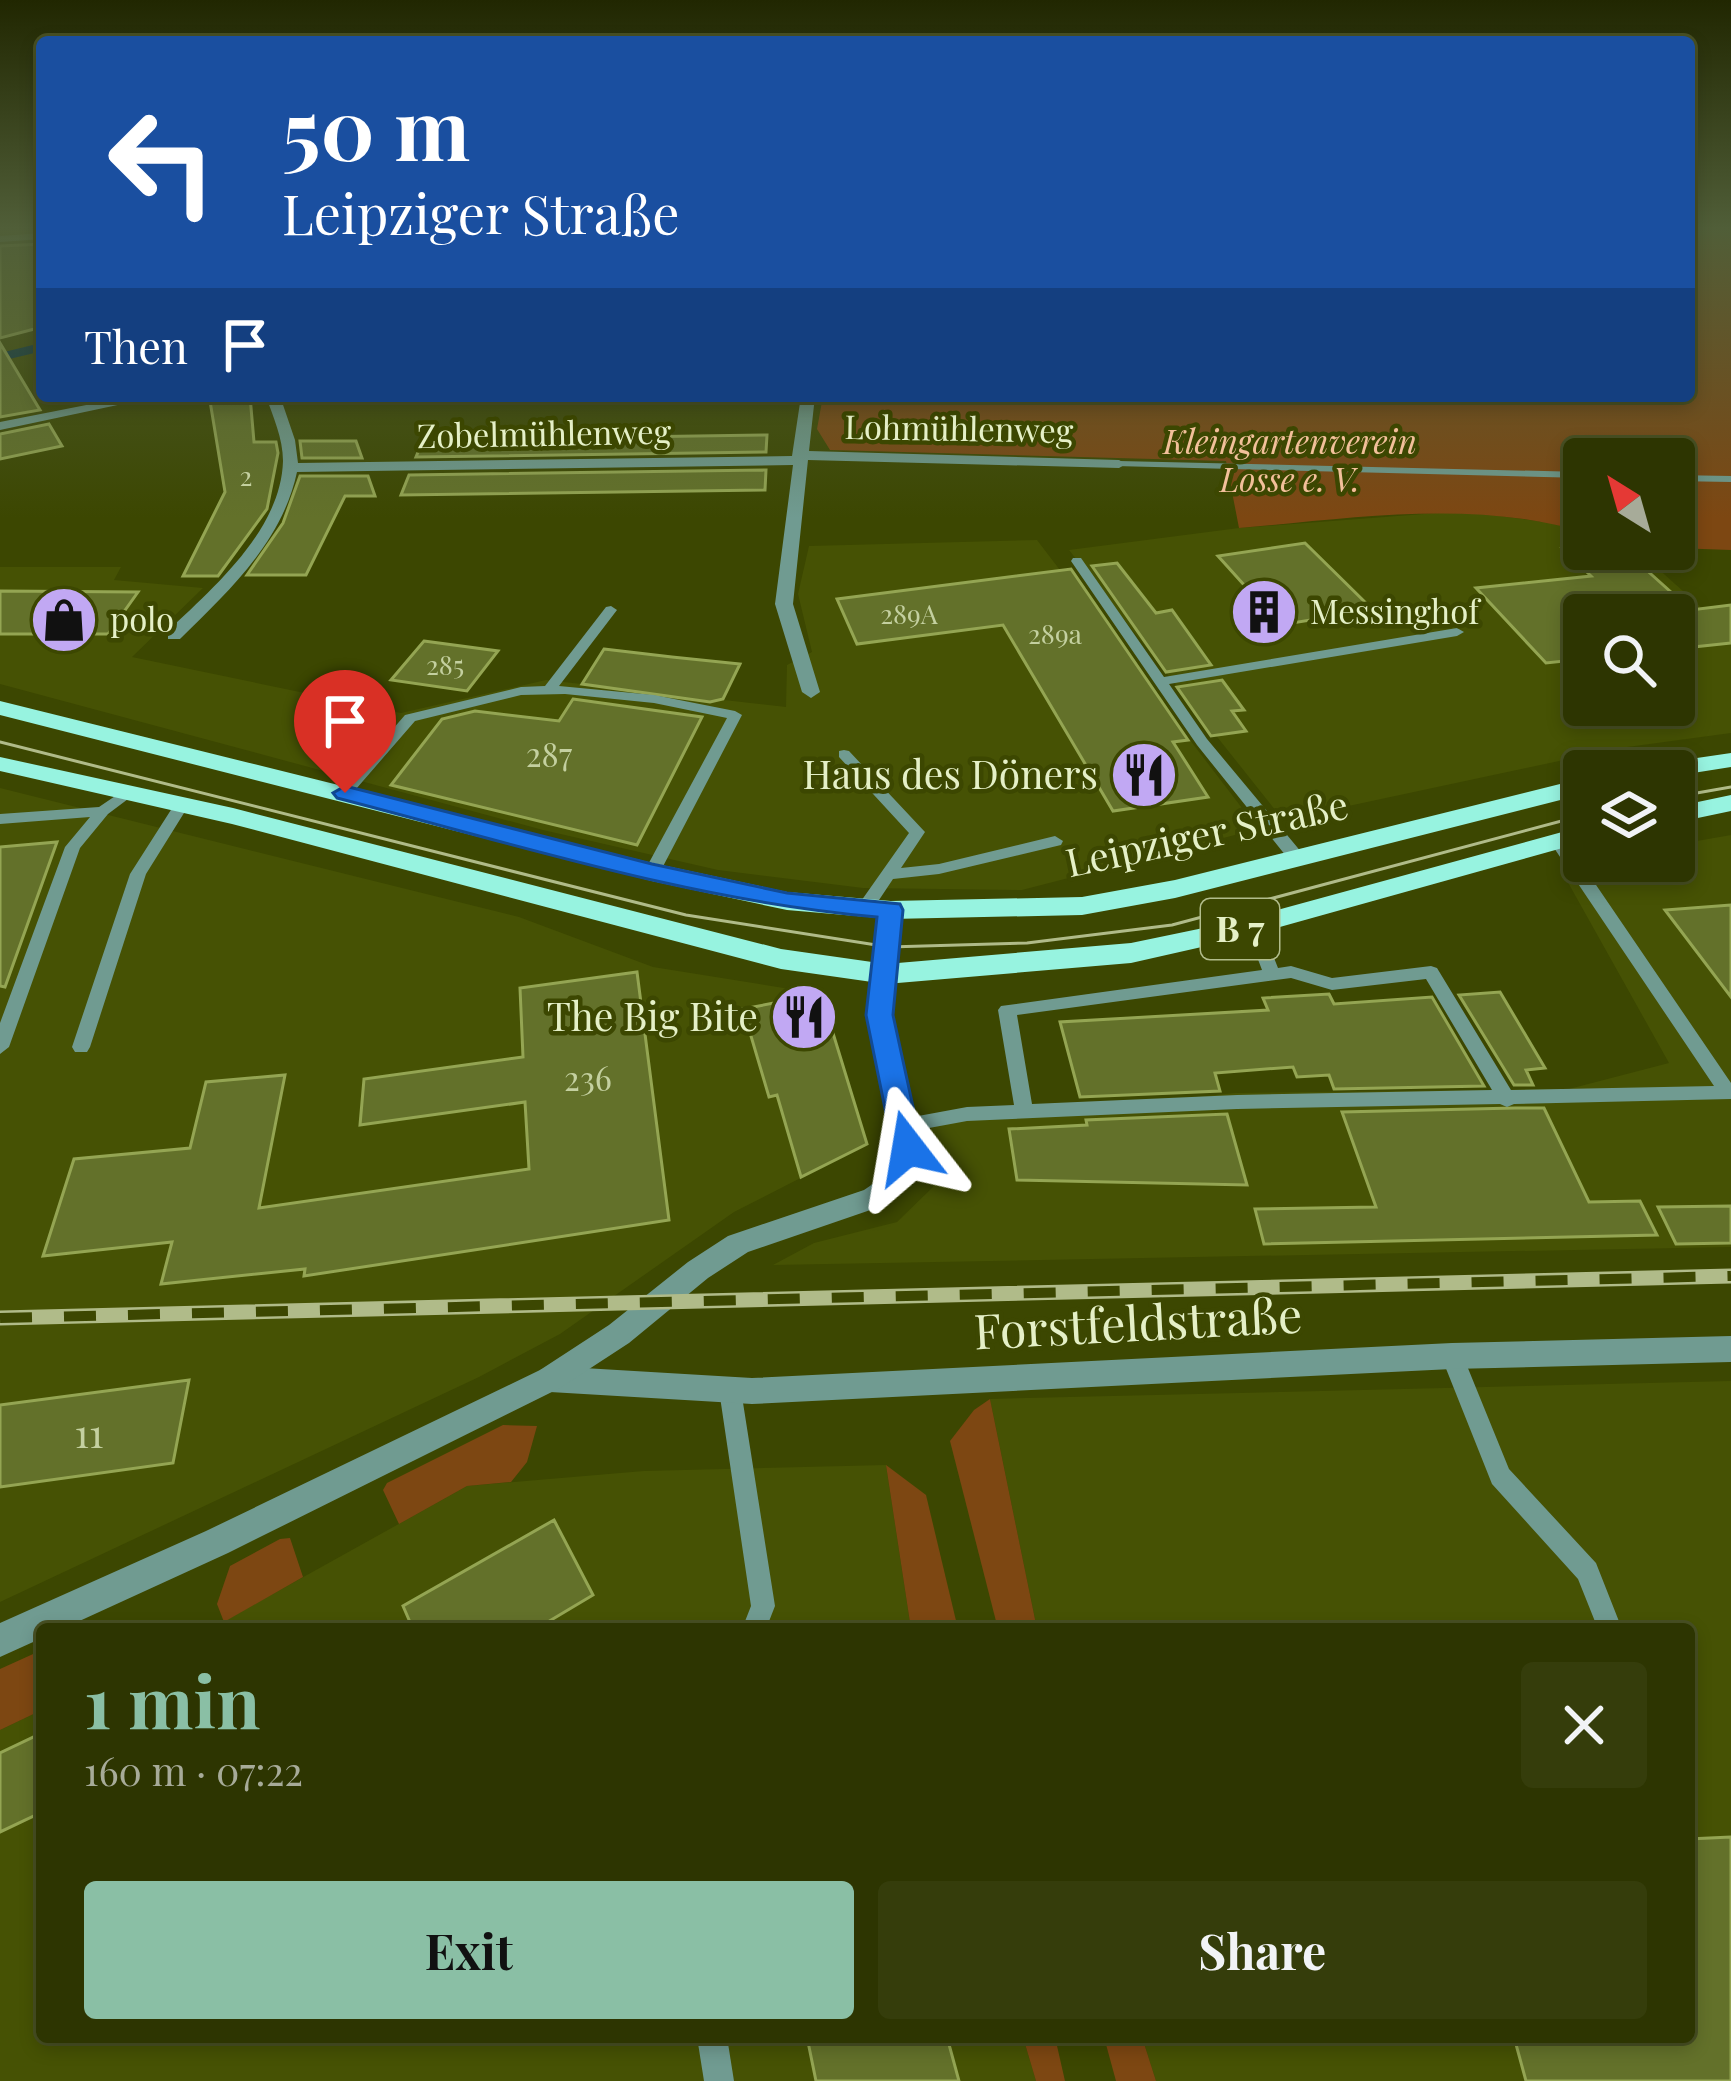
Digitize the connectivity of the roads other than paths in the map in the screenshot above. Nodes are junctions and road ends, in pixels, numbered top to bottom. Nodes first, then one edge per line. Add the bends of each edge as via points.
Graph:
1 (122, 402) edge
2 (275, 402) edge
3 (807, 402) edge
4 (0, 426) edge
5 (798, 458) junction
6 (1119, 464) joint
7 (290, 468) junction
8 (1563, 475) edge
9 (1695, 478) edge
10 (1731, 479) edge
11 (1077, 561) dead end
12 (611, 610) dead end
13 (1457, 632) dead end
14 (174, 635) dead end
15 (1158, 682) junction
16 (549, 690) junction
17 (812, 692) dead end
18 (0, 708) edge
19 (844, 754) dead end
20 (1731, 760) edge
21 (0, 764) edge
22 (1695, 765) edge
23 (1563, 791) edge
24 (345, 793) junction
25 (127, 794) junction
26 (1731, 803) edge
27 (181, 805) junction
28 (103, 811) junction
29 (1695, 811) edge
30 (0, 820) edge
31 (1563, 839) edge
32 (1055, 841) dead end
33 (1296, 857) junction
34 (652, 872) junction
35 (889, 874) junction
36 (1598, 882) edge
37 (878, 909) junction
38 (1253, 926) junction
39 (886, 974) junction
40 (1272, 974) junction
41 (0, 1047) edge
42 (81, 1047) dead end
43 (1507, 1100) junction
44 (1024, 1111) junction
45 (902, 1126) junction
46 (1731, 1349) edge
47 (1452, 1356) junction
48 (550, 1379) junction
49 (730, 1390) junction
50 (38, 1623) edge
51 (756, 1623) edge
52 (1608, 1623) edge
53 (36, 1624) edge
54 (0, 1640) edge
55 (713, 2043) edge
56 (719, 2081) edge

1 - 4 street
2 - 7 street
3 - 5 street, Lohmühlenweg
5 - 6 street, Lohmühlenweg
5 - 7 street, Zobelmühlenweg
5 - 17 street, Lohmühlenweg via 784,604
6 - 8 lane
7 - 14 street via 240,568
9 - 10 lane
11 - 15 lane
12 - 16 lane
13 - 15 lane
15 - 33 lane
16 - 24 lane via 410,718
16 - 34 lane via 736,716
18 - 24 main road, Leipziger Straße / B 7
19 - 35 lane via 917,832
20 - 22 main road
21 - 25 main road, B 7
23 - 33 main road, Leipziger Straße / B 7
24 - 34 main road, Leipziger Straße / B 7
25 - 27 main road, B 7
25 - 28 lane
26 - 29 main road
27 - 39 main road, B 7 via 781,959
27 - 42 lane via 138,874
28 - 30 lane
28 - 41 lane via 73,847
31 - 38 main road, B 7
32 - 35 lane
33 - 37 main road, Leipziger Straße / B 7 via 1082,906
34 - 37 main road, Leipziger Straße / B 7 via 787,901
35 - 37 lane
36 - 43 lane via 1728,1093
37 - 39 street, Forstfeldstraße
38 - 39 main road, B 7 via 1131,953
38 - 40 lane
39 - 45 street, Forstfeldstraße via 879,1015
40 - 43 lane via 1332,984 1430,972
40 - 44 lane via 1007,1010
43 - 44 lane
44 - 45 lane
45 - 48 street, Forstfeldstraße via 908,1148 892,1186 738,1244
46 - 47 street, Forstfeldstraße
47 - 49 street, Forstfeldstraße
47 - 52 lane via 1500,1477 1587,1571
48 - 49 street, Forstfeldstraße
48 - 50 street, Forstfeldstraße
49 - 51 lane via 763,1606
53 - 54 street, Forstfeldstraße
55 - 56 lane

